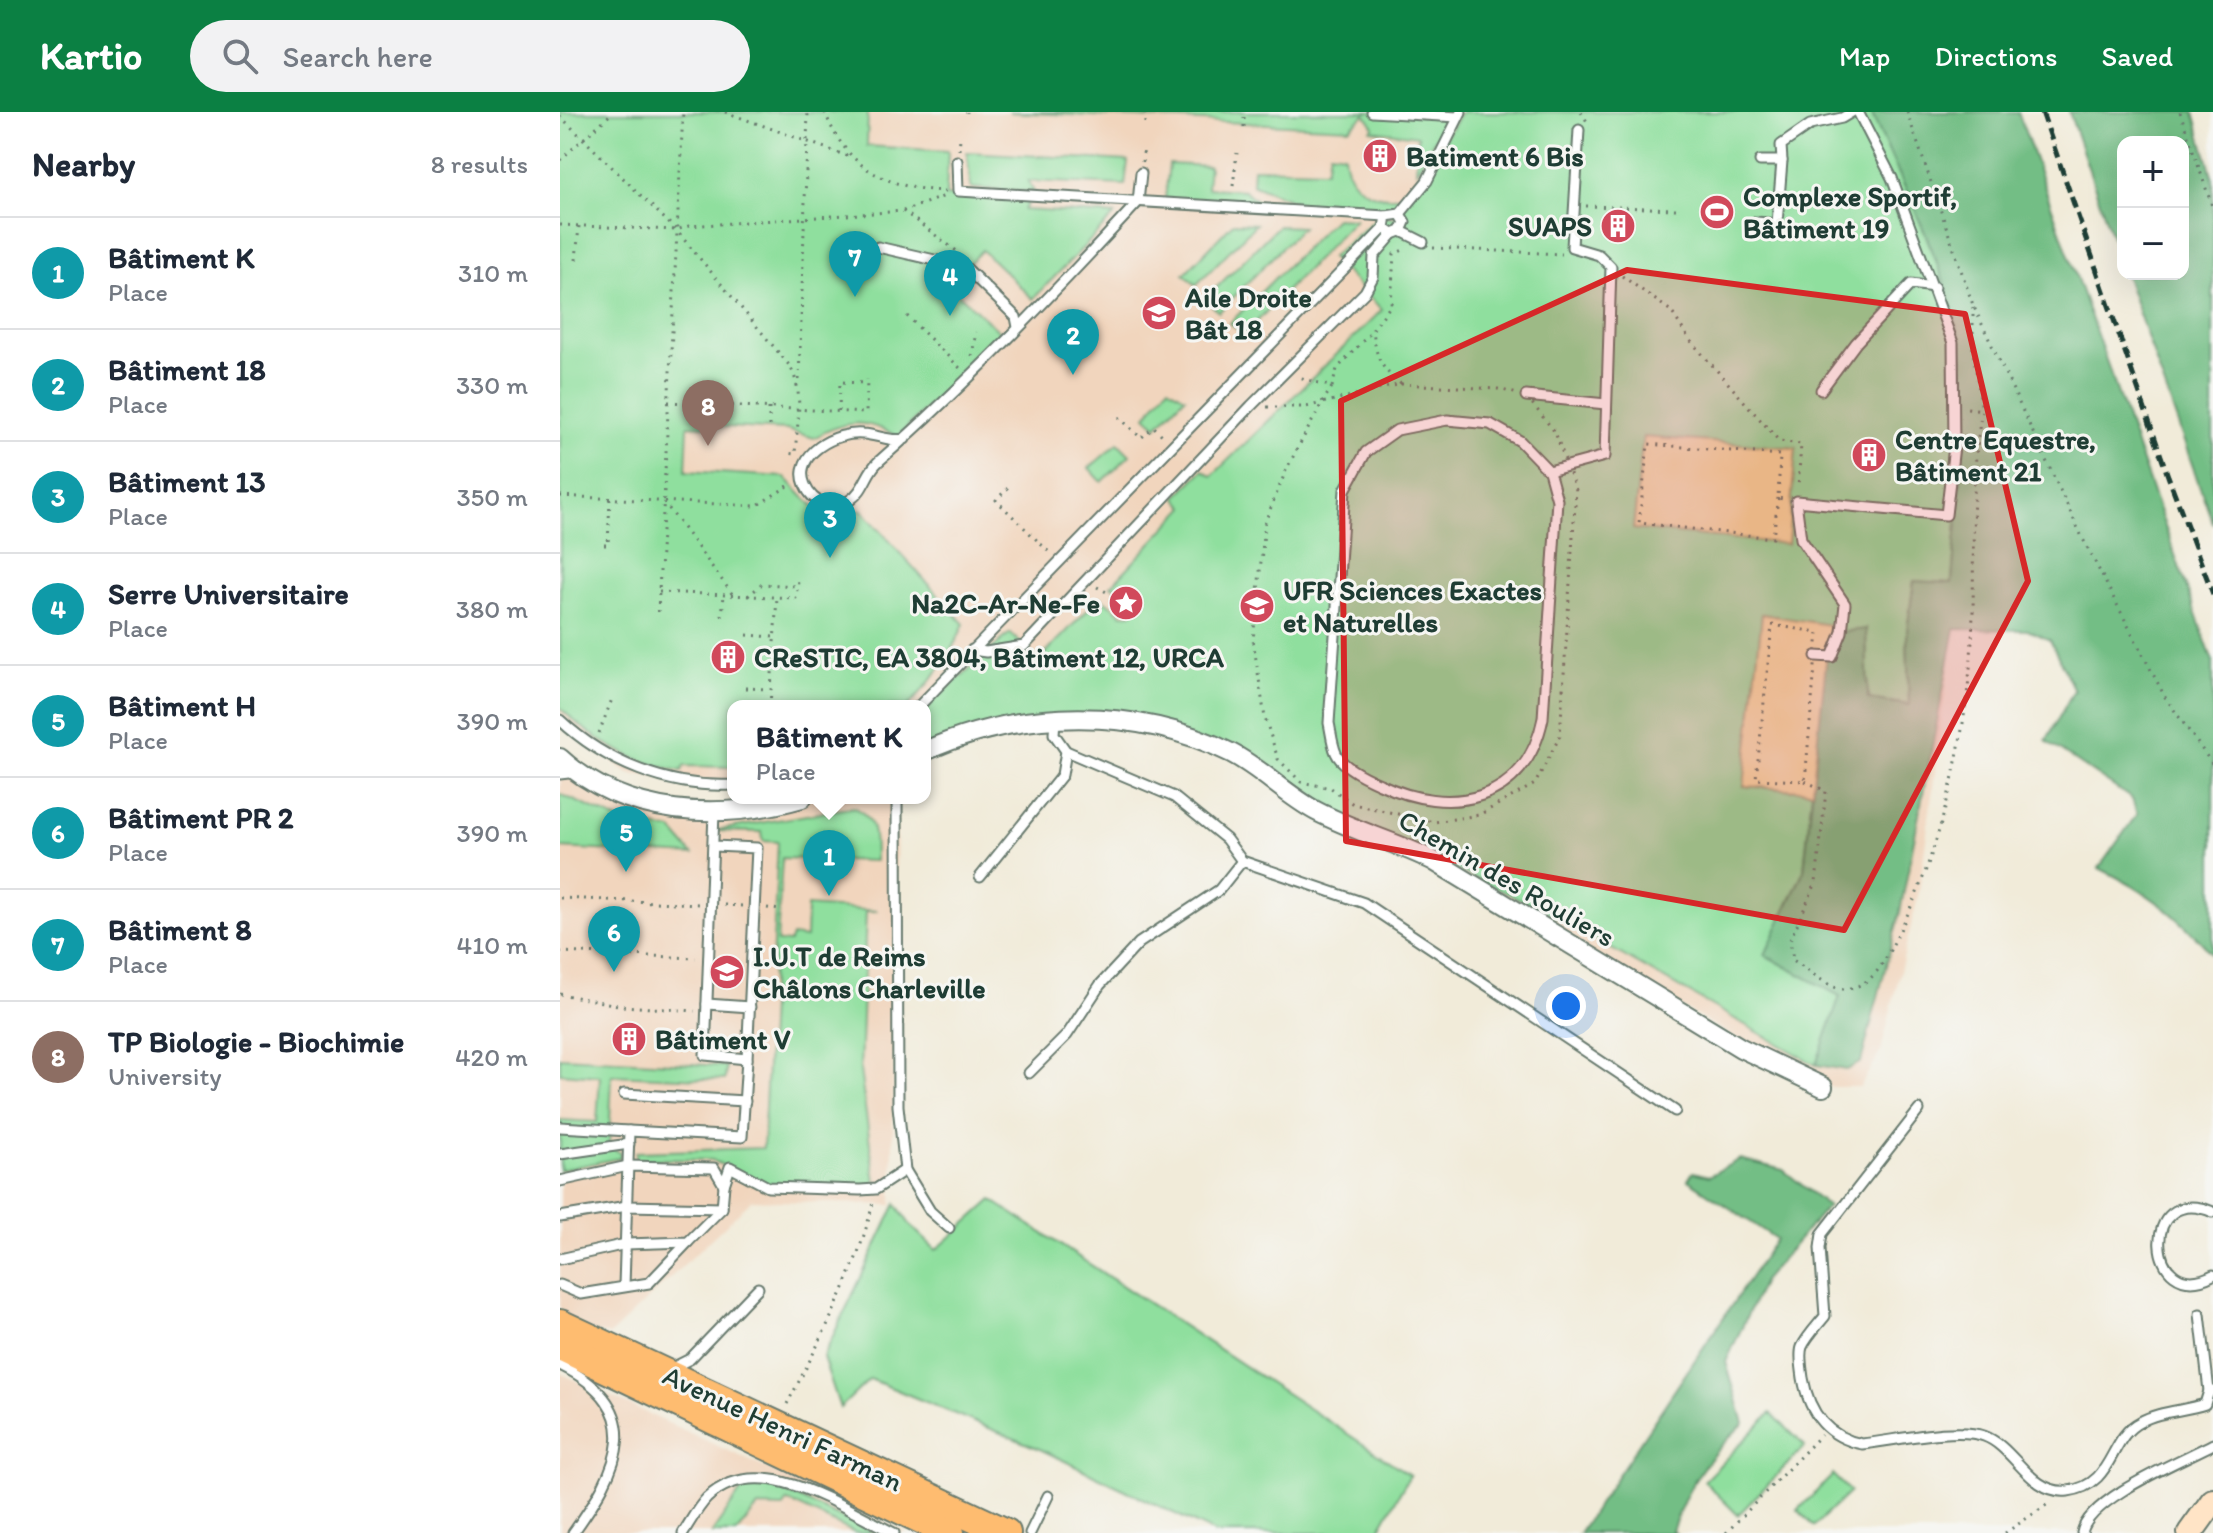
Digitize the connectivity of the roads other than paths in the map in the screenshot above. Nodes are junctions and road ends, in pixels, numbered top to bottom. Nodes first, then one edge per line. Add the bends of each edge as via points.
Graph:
1 (1372, 112) edge
2 (1852, 112) edge
3 (1858, 112) edge
4 (1460, 114) edge
5 (1583, 132) road end
6 (957, 161) dead end
7 (1760, 161) dead end
8 (1782, 161) junction
9 (1141, 173) dead end
10 (1138, 202) junction
11 (1400, 214) junction
12 (1386, 216) junction
13 (1756, 222) dead end
14 (1393, 231) junction
15 (1424, 245) road end
16 (878, 247) dead end
17 (1934, 287) junction
18 (1018, 327) junction
19 (1821, 390) dead end
20 (1526, 396) road end
21 (1606, 404) junction
22 (905, 439) junction
23 (1549, 471) junction
24 (972, 650) junction
25 (1816, 656) road end
26 (925, 700) edge
27 (560, 720) edge
28 (1055, 720) junction
29 (931, 749) edge
30 (1066, 751) junction
31 (560, 758) edge
32 (568, 773) edge
33 (727, 785) edge
34 (778, 804) edge
35 (897, 804) edge
36 (714, 812) junction
37 (714, 846) junction
38 (1242, 861) junction
39 (980, 877) dead end
40 (750, 1007) junction
41 (707, 1008) junction
42 (747, 1059) junction
43 (1029, 1073) dead end
44 (1823, 1087) dead end
45 (624, 1094) dead end
46 (745, 1101) junction
47 (1919, 1110) dead end
48 (1675, 1111) dead end
49 (560, 1127) edge
50 (629, 1131) junction
51 (629, 1144) junction
52 (560, 1154) edge
53 (628, 1166) junction
54 (905, 1170) junction
55 (560, 1181) edge
56 (724, 1185) junction
57 (627, 1206) junction
58 (722, 1208) junction
59 (2213, 1212) edge
60 (560, 1217) edge
61 (949, 1228) dead end
62 (688, 1242) junction
63 (626, 1244) junction
64 (560, 1259) edge
65 (2213, 1275) edge
66 (560, 1285) edge
67 (624, 1286) junction
68 (758, 1288) dead end
69 (2200, 1314) dead end
70 (560, 1324) edge
71 (560, 1346) edge
72 (560, 1365) edge
73 (664, 1373) junction
74 (2211, 1391) edge
75 (2213, 1444) edge
76 (1048, 1496) dead end
77 (2213, 1501) edge
78 (573, 1533) edge
79 (683, 1533) edge
80 (894, 1533) edge
81 (950, 1533) edge
82 (1006, 1533) edge
83 (1030, 1533) edge
84 (2082, 1533) edge
85 (2190, 1533) edge

1 - 4 lane
2 - 8 lane via 1810,125 1781,145
3 - 17 lane via 1892,178
4 - 11 lane via 1427,181
5 - 21 lane via 1572,247 1599,255 1611,267
6 - 10 lane via 958,191
7 - 8 lane
8 - 13 lane via 1777,224
9 - 10 lane
10 - 12 lane
10 - 18 lane
11 - 12 lane
11 - 14 lane via 1405,222
12 - 14 lane
14 - 15 lane
14 - 24 lane
14 - 24 lane via 1374,256 1373,277 1365,292 1024,646
16 - 18 lane via 965,267 1016,317
17 - 19 lane via 1911,284
17 - 25 lane via 1953,343 1955,406 1946,515 1796,501 1801,539 1845,604 1832,657
18 - 22 lane
20 - 21 lane
21 - 23 lane via 1605,456
22 - 22 lane via 869,470 849,501 832,506 816,501 802,477 808,457 843,436
23 - 23 lane via 1520,441 1490,424 1447,420 1397,430 1366,452 1345,490 1329,723 1336,755 1361,775 1411,799 1442,803 1485,794 1514,778 1538,746 1557,500
24 - 26 lane
27 - 33 lane via 593,748 677,782
28 - 29 street, Chemin des Rouliers via 997,727
28 - 30 lane via 1054,734
28 - 44 street, Chemin des Rouliers via 1144,723 1232,753 1311,809 1434,861 1741,1048
30 - 38 lane via 1174,797 1226,839
30 - 39 lane via 1062,775
31 - 32 street
32 - 36 street via 640,802
34 - 36 street
35 - 54 lane via 898,1106
36 - 37 lane
37 - 40 lane via 757,848
37 - 41 lane
38 - 43 lane via 1219,890 1139,943 1100,985 1067,1035
38 - 48 lane via 1364,903
40 - 41 lane
40 - 42 lane
41 - 42 lane via 705,1055
42 - 46 lane
45 - 46 lane
46 - 50 lane via 742,1137
47 - 74 lane via 1822,1234 1825,1316 1801,1348 1801,1368 1813,1412 1827,1429 1862,1444 1981,1435 1997,1442 2034,1480 2068,1491 2097,1478 2139,1422 2205,1404
49 - 50 lane
50 - 51 lane
51 - 52 lane
51 - 53 lane
53 - 55 lane
53 - 56 lane via 714,1168
53 - 57 lane
54 - 56 lane via 876,1189 768,1187 730,1167
54 - 61 lane via 930,1211
56 - 58 lane
57 - 58 lane
57 - 60 lane
57 - 63 lane
58 - 62 lane
59 - 65 lane via 2179,1210 2162,1226 2158,1248 2170,1271 2180,1277
62 - 63 lane
62 - 67 lane via 649,1283
63 - 64 lane
63 - 67 lane
66 - 67 lane via 581,1294
68 - 73 lane via 690,1359
69 - 74 lane
70 - 73 main road, Avenue Henri Farman
71 - 81 main road, Avenue Henri Farman
72 - 78 lane via 605,1397 618,1427 615,1464
73 - 82 main road, Avenue Henri Farman
75 - 84 lane via 2099,1505
76 - 83 lane
77 - 85 street
79 - 80 lane via 720,1488 756,1476 787,1483

